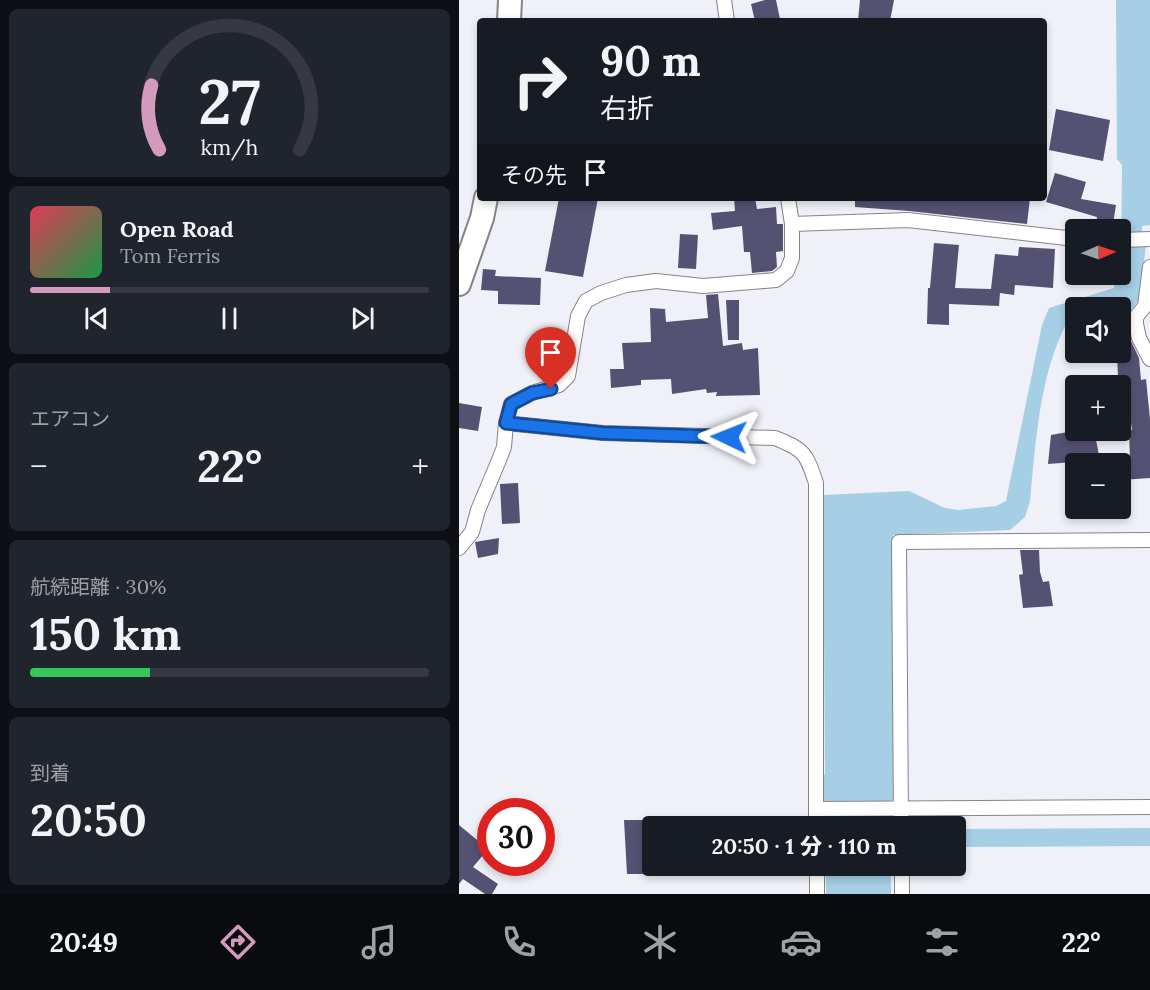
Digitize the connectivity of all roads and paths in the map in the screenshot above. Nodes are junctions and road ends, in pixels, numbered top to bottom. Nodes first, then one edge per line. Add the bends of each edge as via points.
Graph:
1 (510, 0) edge
2 (724, 0) edge
3 (509, 18) edge
4 (727, 18) edge
5 (485, 201) edge
6 (788, 201) edge
7 (792, 224) junction
8 (1065, 238) edge
9 (1150, 239) edge
10 (1131, 240) edge
11 (1150, 267) edge
12 (459, 284) edge
13 (1150, 359) edge
14 (506, 423) junction
15 (1150, 540) edge
16 (459, 548) edge
17 (1150, 807) edge
18 (820, 809) junction
19 (896, 809) junction
20 (818, 816) edge
21 (898, 816) edge
22 (816, 876) edge
23 (902, 876) edge
24 (817, 894) edge
25 (902, 894) edge

1 - 3 main road
2 - 4 street
5 - 12 main road
6 - 7 street
7 - 8 street via 908,220
7 - 14 street via 792,258 787,272 776,280 703,286 656,281 626,285 586,301 578,316 569,376 559,385 511,404
9 - 10 street
11 - 13 street via 1145,306 1136,317 1139,338
14 - 16 street via 504,447 472,532
14 - 18 street via 603,433 775,438 794,446 808,459 816,483
15 - 19 street via 899,542
17 - 19 street
18 - 19 street
18 - 20 street
19 - 21 street
22 - 24 street
23 - 25 street

